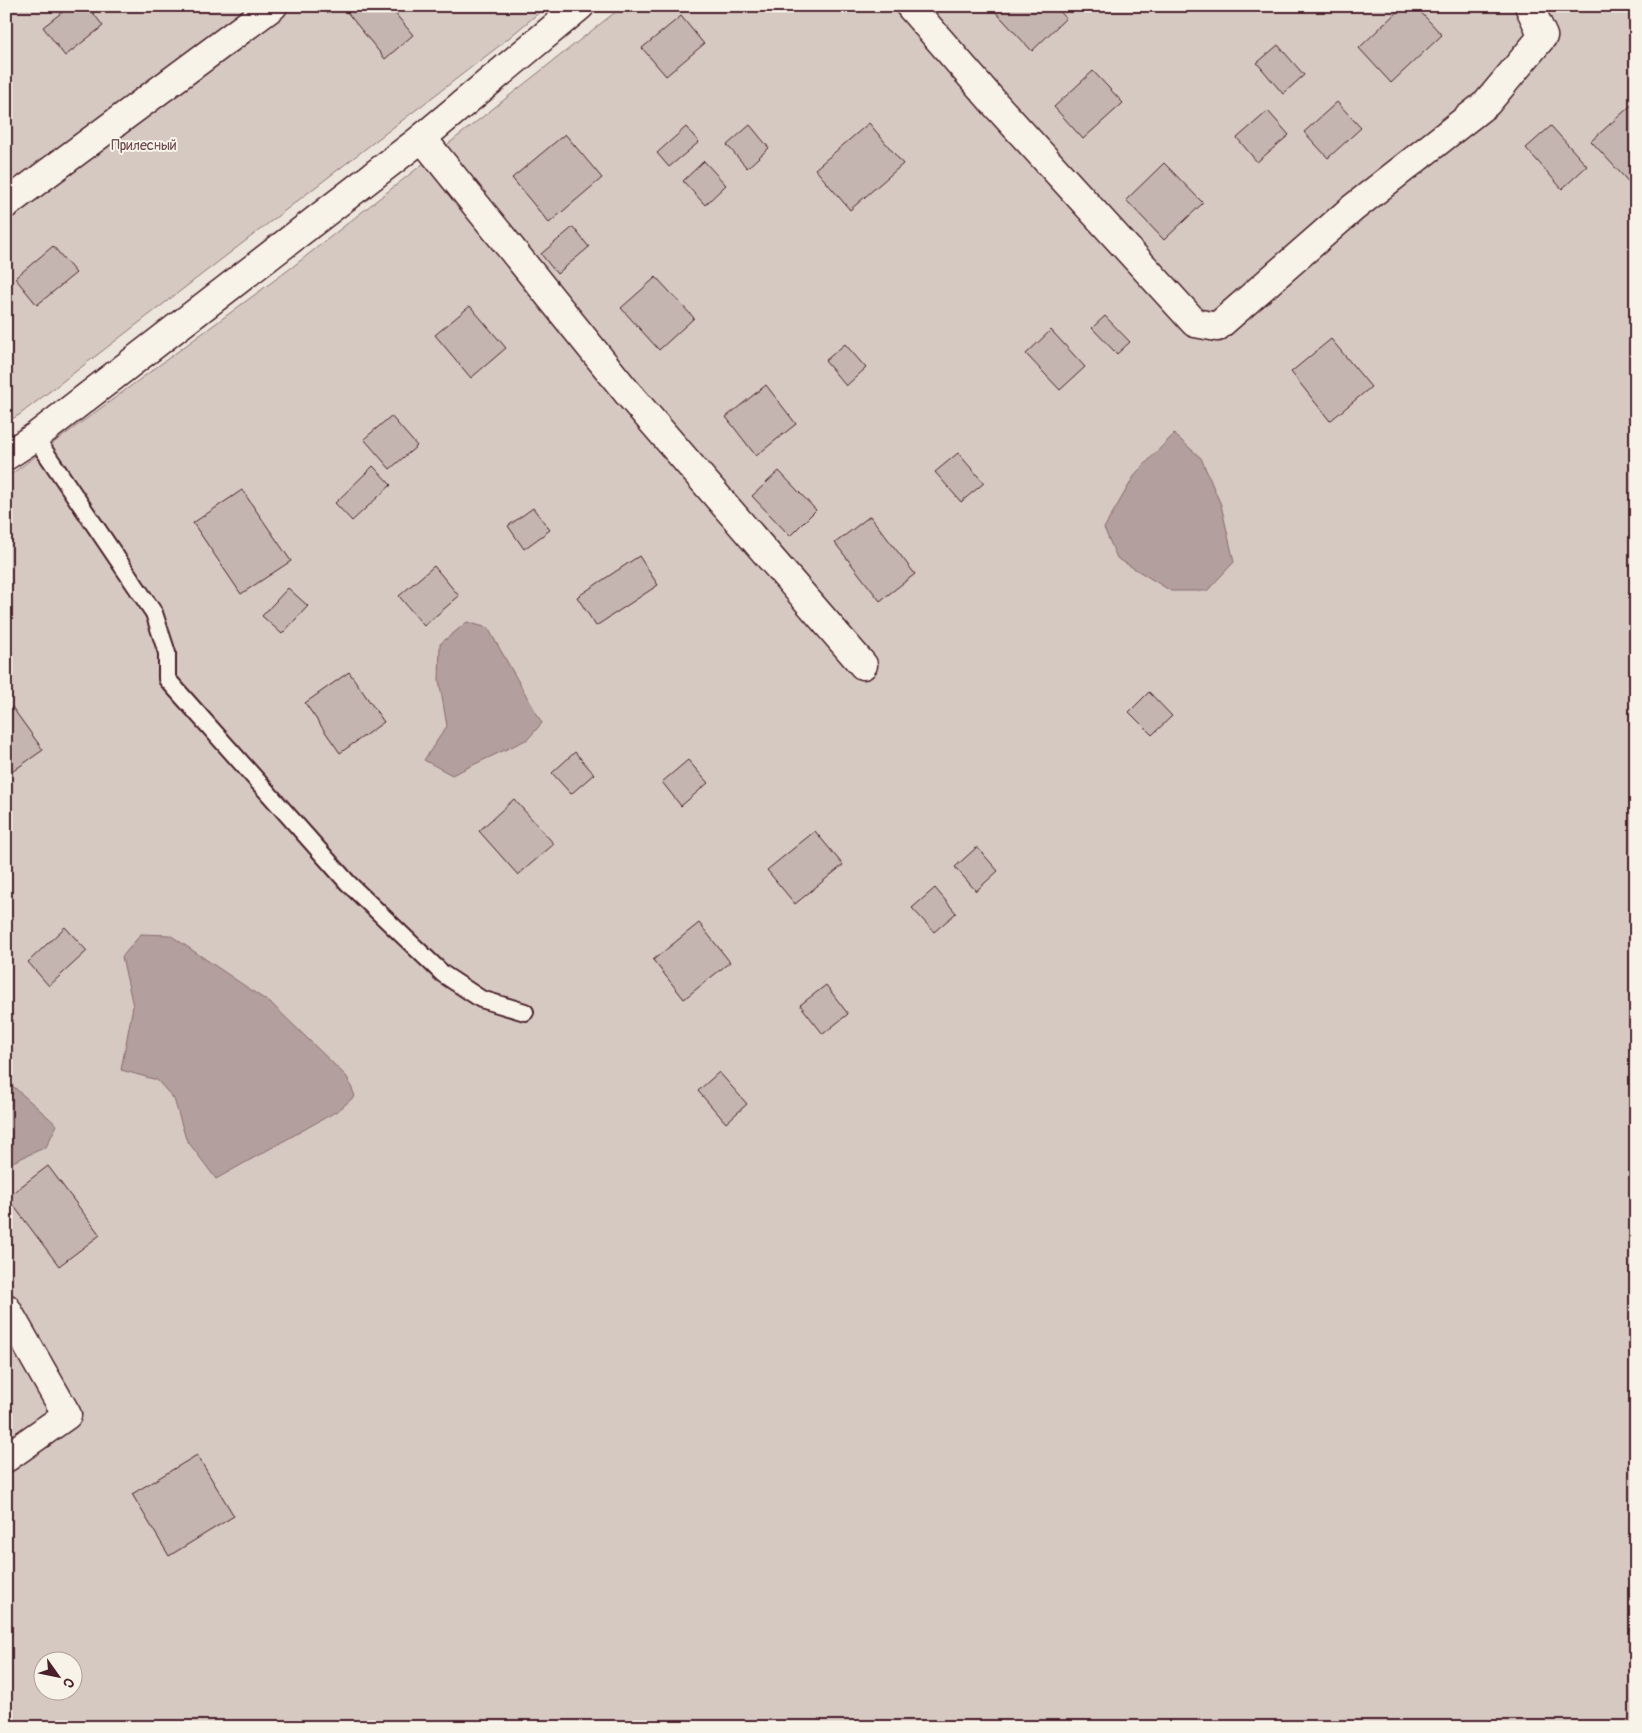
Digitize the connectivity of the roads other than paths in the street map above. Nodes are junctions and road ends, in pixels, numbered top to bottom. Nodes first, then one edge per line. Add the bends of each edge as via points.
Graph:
1 (580, 6) edge
2 (910, 6) edge
3 (1529, 6) edge
4 (260, 10) edge
5 (422, 138) junction
6 (6, 204) edge
7 (34, 437) junction
8 (6, 456) edge
9 (863, 665) dead end
10 (525, 1012) dead end
11 (6, 1308) edge
12 (6, 1458) edge

1 - 5 street
2 - 3 street via 1195,323 1218,328 1353,208 1487,103 1543,36
4 - 6 street
5 - 7 street
5 - 9 street via 626,392
7 - 8 street
7 - 10 lane via 154,613 167,653 167,679 348,883 442,974 481,1000
11 - 12 street via 67,1415

